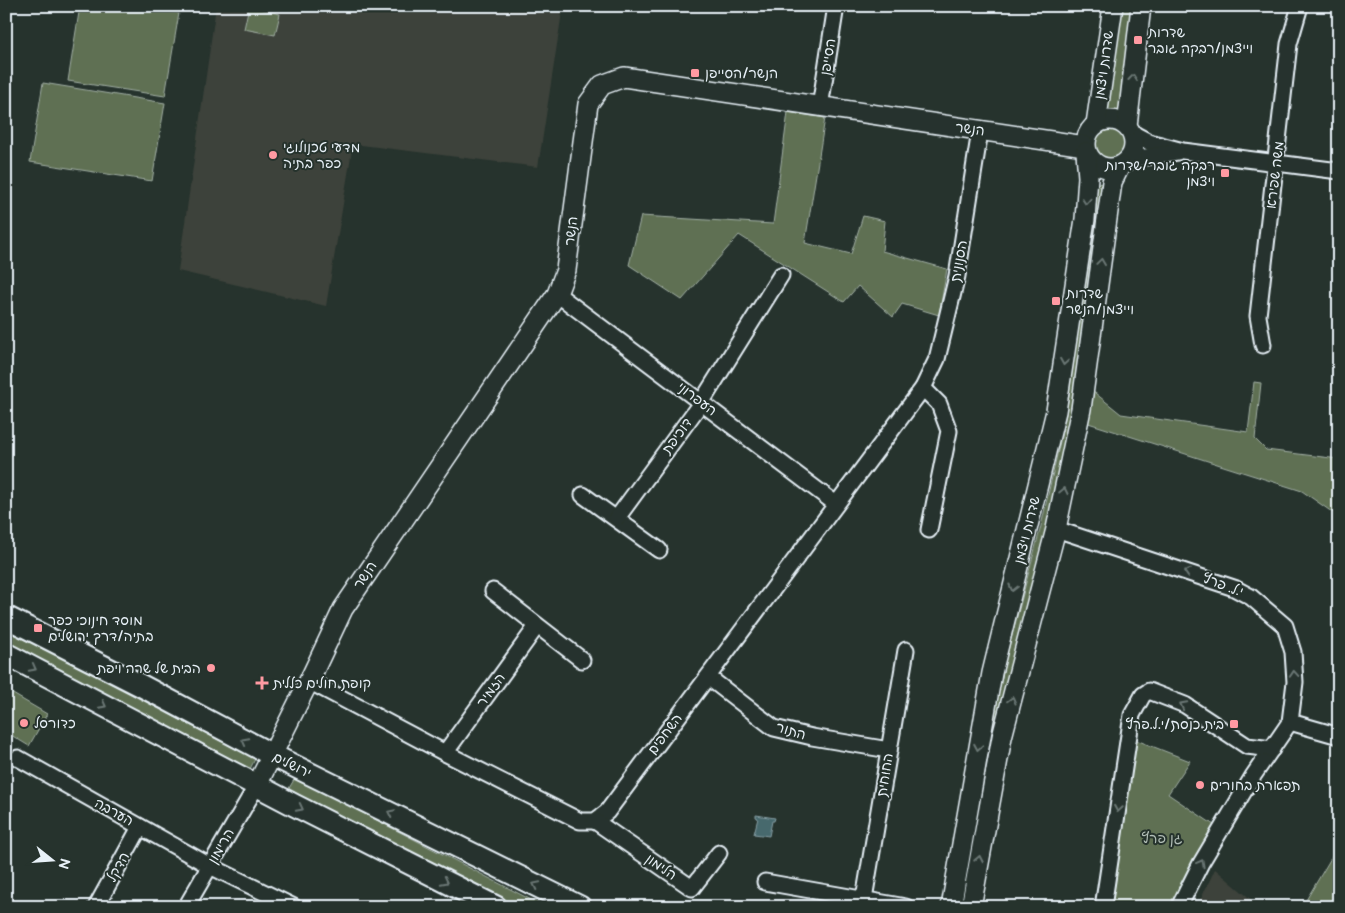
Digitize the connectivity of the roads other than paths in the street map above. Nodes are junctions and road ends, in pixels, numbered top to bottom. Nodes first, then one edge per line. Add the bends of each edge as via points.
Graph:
1 (836, 6) edge
2 (1113, 6) edge
3 (1141, 6) edge
4 (1300, 6) edge
5 (820, 107) junction
6 (1096, 124) junction
7 (1129, 130) junction
8 (980, 131) junction
9 (1086, 149) junction
10 (1183, 151) junction
11 (1124, 163) junction
12 (1277, 163) junction
13 (1339, 171) edge
14 (781, 275) dead end
15 (557, 294) junction
16 (1263, 345) dead end
17 (923, 388) junction
18 (702, 403) junction
19 (583, 495) dead end
20 (836, 504) junction
21 (617, 518) junction
22 (1056, 529) junction
23 (929, 530) dead end
24 (659, 550) dead end
25 (493, 592) dead end
26 (6, 617) edge
27 (538, 626) junction
28 (906, 650) dead end
29 (6, 654) edge
30 (582, 660) dead end
31 (708, 677) junction
32 (309, 681) junction
33 (1290, 722) junction
34 (1339, 736) edge
35 (1272, 749) junction
36 (889, 750) junction
37 (445, 753) junction
38 (272, 755) junction
39 (18, 758) dead end
40 (257, 785) junction
41 (595, 821) junction
42 (140, 827) junction
43 (719, 853) dead end
44 (210, 866) junction
45 (765, 882) dead end
46 (864, 899) junction
47 (887, 905) edge
48 (96, 907) edge
49 (186, 907) edge
50 (294, 907) edge
51 (496, 907) edge
52 (580, 907) edge
53 (906, 907) edge
54 (951, 907) edge
55 (971, 907) edge
56 (1103, 907) edge
57 (1179, 907) edge

1 - 5 street, הסייפן
2 - 6 street, שדרות ויצמן
7 -> 3 street
4 - 12 street, משה שפירא via 1289,44
5 - 8 street, הנשר
5 - 15 street, הנשר via 624,77 602,85 588,104 566,270
6 - 7 street via 1112,120
6 - 9 street via 1086,137
7 - 10 street via 1149,142
7 - 11 street via 1134,150
8 - 9 street, הנשר
8 - 17 street, הסנונית via 957,276 936,359
9 - 11 street via 1100,167
9 -> 54 street, שדרות ויצמן via 1085,218 1056,411 992,674
10 - 11 street
10 - 12 street
22 -> 11 street, שדרות ויצמן via 1081,409 1112,182
12 - 13 street
12 - 16 street, משה שפירא via 1258,316
14 - 18 street, דוכיפת
15 - 18 street, העפרוני
15 - 32 street, הנשר via 343,608
17 - 20 street, השחפים
17 - 23 street via 939,404 949,431
18 - 20 street, העפרוני
18 - 21 street, דוכיפת
19 - 21 street
20 - 31 street, השחפים
21 - 24 street
33 -> 22 street, י.ל. פרץ via 1295,682 1293,652 1285,626 1251,597 1218,582
55 -> 22 street, שדרות ויצמן via 1002,737
25 - 27 street
38 -> 26 main road, ירושלים
27 - 30 street
27 - 37 street, הזמיר
28 - 36 street, החוחית
29 -> 40 main road
31 - 36 street, התור via 774,728
31 - 41 street, השחפים via 607,812
32 - 37 street
32 - 38 street, הנשר
33 - 34 street
33 - 35 street, י.ל. פרץ
35 -> 56 street via 1247,746 1184,705 1148,691 1143,695 1132,715
57 -> 35 street, י.ל. פרץ via 1201,863
36 - 46 street, החוחית
37 - 41 street via 580,821
38 - 40 street, הנשר
52 -> 38 main road, ירושלים
39 - 42 street, הערבה
40 - 44 street, הרימון
40 -> 51 main road
41 - 43 street, הלימון via 692,888
42 - 44 street, הערבה
42 - 48 street, הדקל
44 - 49 street, הרימון
44 - 50 street, הערבה
45 - 46 street
46 - 47 street
47 - 53 street

